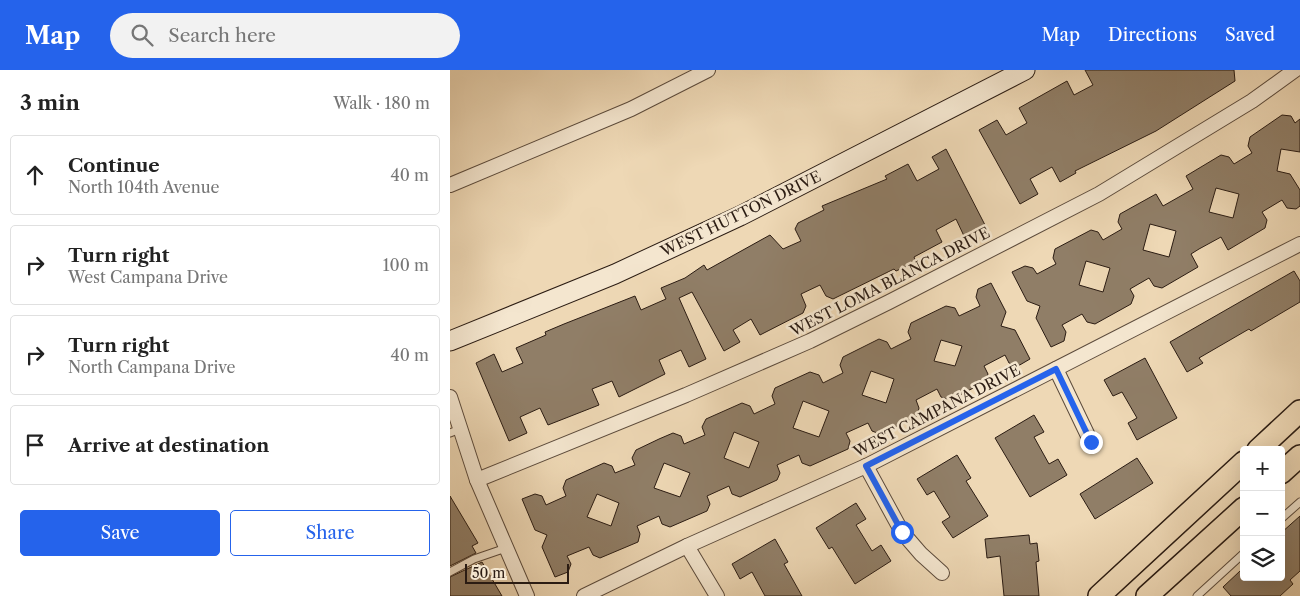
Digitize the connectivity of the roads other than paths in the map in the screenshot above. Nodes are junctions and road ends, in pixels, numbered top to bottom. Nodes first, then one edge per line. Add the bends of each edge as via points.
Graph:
1 (708, 70) edge
2 (1026, 70) edge
3 (1295, 70) edge
4 (450, 185) edge
5 (1300, 244) edge
6 (450, 341) edge
7 (1056, 369) junction
8 (450, 397) edge
9 (1300, 411) edge
10 (455, 431) edge
11 (1091, 442) dead end
12 (1262, 446) edge
13 (1300, 456) edge
14 (866, 466) junction
15 (1240, 466) edge
16 (1285, 469) edge
17 (477, 480) junction
18 (1300, 502) edge
19 (1240, 512) edge
20 (1285, 515) edge
21 (687, 546) junction
22 (506, 548) junction
23 (1240, 557) edge
24 (450, 572) edge
25 (942, 573) dead end
26 (527, 596) edge
27 (584, 596) edge
28 (716, 596) edge
29 (1099, 596) edge
30 (1147, 596) edge
31 (1197, 596) edge

1 - 4 street via 631,108
2 - 6 street, WEST HUTTON DRIVE via 740,216 615,274
3 - 17 street, WEST LOMA BLANCA DRIVE via 1252,101 1099,194 889,302 810,341 686,395
5 - 7 street, WEST CAMPANA DRIVE
7 - 11 street
7 - 14 street, WEST CAMPANA DRIVE
8 - 10 street
9 - 12 main road
10 - 17 street
13 - 16 main road
14 - 21 street, WEST CAMPANA DRIVE
14 - 25 street via 902,532
15 - 29 main road
17 - 22 street
18 - 20 lane
19 - 30 main road
21 - 27 street, WEST CAMPANA DRIVE
21 - 28 street
22 - 24 lane
22 - 26 street
23 - 31 lane

